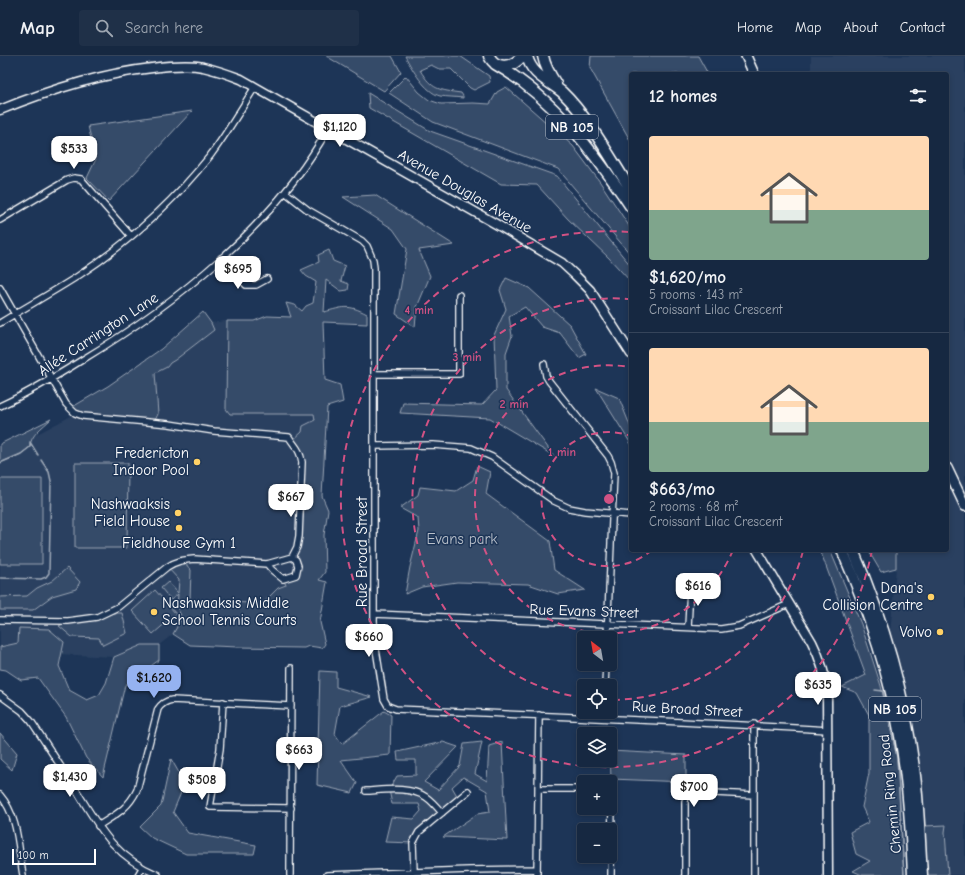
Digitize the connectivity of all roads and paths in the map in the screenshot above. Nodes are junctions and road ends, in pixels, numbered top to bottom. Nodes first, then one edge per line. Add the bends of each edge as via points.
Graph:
1 (522, 56) edge
2 (527, 56) edge
3 (543, 56) edge
4 (746, 56) edge
5 (492, 60) edge
6 (753, 72) edge
7 (255, 87) junction
8 (562, 92) junction
9 (0, 110) edge
10 (328, 129) junction
11 (629, 187) edge
12 (285, 192) junction
13 (629, 204) edge
14 (0, 220) edge
15 (132, 236) junction
16 (221, 258) junction
17 (267, 279) dead end
18 (0, 288) edge
19 (459, 295) dead end
20 (15, 314) junction
21 (0, 323) edge
22 (629, 351) edge
23 (544, 364) dead end
24 (374, 374) junction
25 (51, 379) junction
26 (0, 406) edge
27 (374, 446) junction
28 (949, 472) edge
29 (965, 506) edge
30 (612, 514) junction
31 (629, 515) edge
32 (758, 552) edge
33 (843, 552) edge
34 (854, 552) edge
35 (292, 557) junction
36 (267, 564) junction
37 (690, 587) dead end
38 (789, 604) junction
39 (374, 614) junction
40 (0, 620) edge
41 (607, 624) junction
42 (688, 627) junction
43 (607, 631) edge
44 (290, 668) dead end
45 (0, 695) edge
46 (222, 702) junction
47 (291, 706) junction
48 (539, 715) junction
49 (577, 715) edge
50 (617, 716) edge
51 (754, 724) junction
52 (828, 730) junction
53 (538, 789) junction
54 (577, 789) edge
55 (366, 791) dead end
56 (468, 791) dead end
57 (0, 795) edge
58 (754, 795) junction
59 (291, 808) junction
60 (442, 813) junction
61 (612, 815) edge
62 (98, 826) junction
63 (142, 868) junction
64 (414, 872) junction
65 (470, 872) edge
66 (537, 872) edge
67 (363, 874) edge
68 (23, 875) edge
69 (138, 875) edge
70 (158, 875) edge
71 (290, 875) edge
72 (327, 875) edge
73 (611, 875) edge
74 (685, 875) edge
75 (754, 875) edge
76 (828, 875) edge
77 (913, 875) edge
78 (922, 875) edge

1 - 5 highway via 506,66
2 - 8 highway, NB 105 via 533,70
3 - 8 highway via 548,74
4 - 6 main road
5 - 13 highway, NB 105 via 521,81 562,117
7 - 9 street, Avenue Douglas Avenue via 223,72 202,67 160,67 112,74 67,85
7 - 10 street, Avenue Douglas Avenue
7 - 15 street via 210,155 179,191
8 - 11 highway, NB 105 via 591,128
10 - 12 street, Allée Carrington Lane via 304,169
10 - 22 street, Avenue Douglas Avenue via 562,263 590,290
12 - 16 street, Allée Carrington Lane
12 - 24 street, Rue Broad Street via 308,210 362,241 371,252 374,268
14 - 15 street via 74,178 81,179
15 - 20 street via 78,276
16 - 17 street via 246,285 256,285
16 - 25 street, Allée Carrington Lane via 146,319
18 - 20 street
19 - 24 street via 459,374
20 - 21 street
20 - 25 street
23 - 30 street via 548,381 611,462 614,473
24 - 27 street, Rue Broad Street
25 - 26 street, Allée Carrington Lane
25 - 35 street via 69,409 83,416 289,437 298,448 302,462 299,536
27 - 30 street via 433,445 471,448 492,457 554,501 585,512
27 - 39 street, Rue Broad Street
28 - 29 main road
30 - 31 street
30 - 41 street
32 - 38 street
33 - 77 highway, Chemin Ring Road / NB 105 via 879,645 892,694 905,776
34 - 78 highway, Chemin Ring Road / NB 105 via 868,583 900,690 916,784
35 - 36 street
35 - 36 street via 298,566 296,575 289,578 283,579
36 - 40 street via 194,559 174,562 118,607 97,617 68,621
37 - 42 street
38 - 42 street, Rue Evans Street via 739,626
38 - 52 street via 812,642 822,665 827,690
39 - 41 street, Rue Evans Street
39 - 48 street, Rue Broad Street via 380,672 384,698 388,706 396,709
41 - 42 street, Rue Evans Street
41 - 43 street
44 - 47 street
45 - 62 street via 31,721
46 - 47 street
46 - 59 street via 220,749 210,807
46 - 62 street via 172,700 162,704 156,715 134,797 122,811
47 - 59 street
48 - 49 street, Rue Broad Street
48 - 53 street
50 - 51 street, Rue Broad Street
51 - 52 street, Rue Broad Street
51 - 58 street
52 - 76 street
53 - 54 street
53 - 66 street
55 - 60 street via 417,792 431,800
56 - 60 street
57 - 68 street via 15,826
58 - 74 street via 694,792 686,796
58 - 75 street
59 - 71 street
60 - 64 street via 415,837
61 - 73 street
62 - 63 street via 112,844
63 - 69 street
63 - 70 street
64 - 65 street
64 - 67 street
65 - 66 street
67 - 72 street

